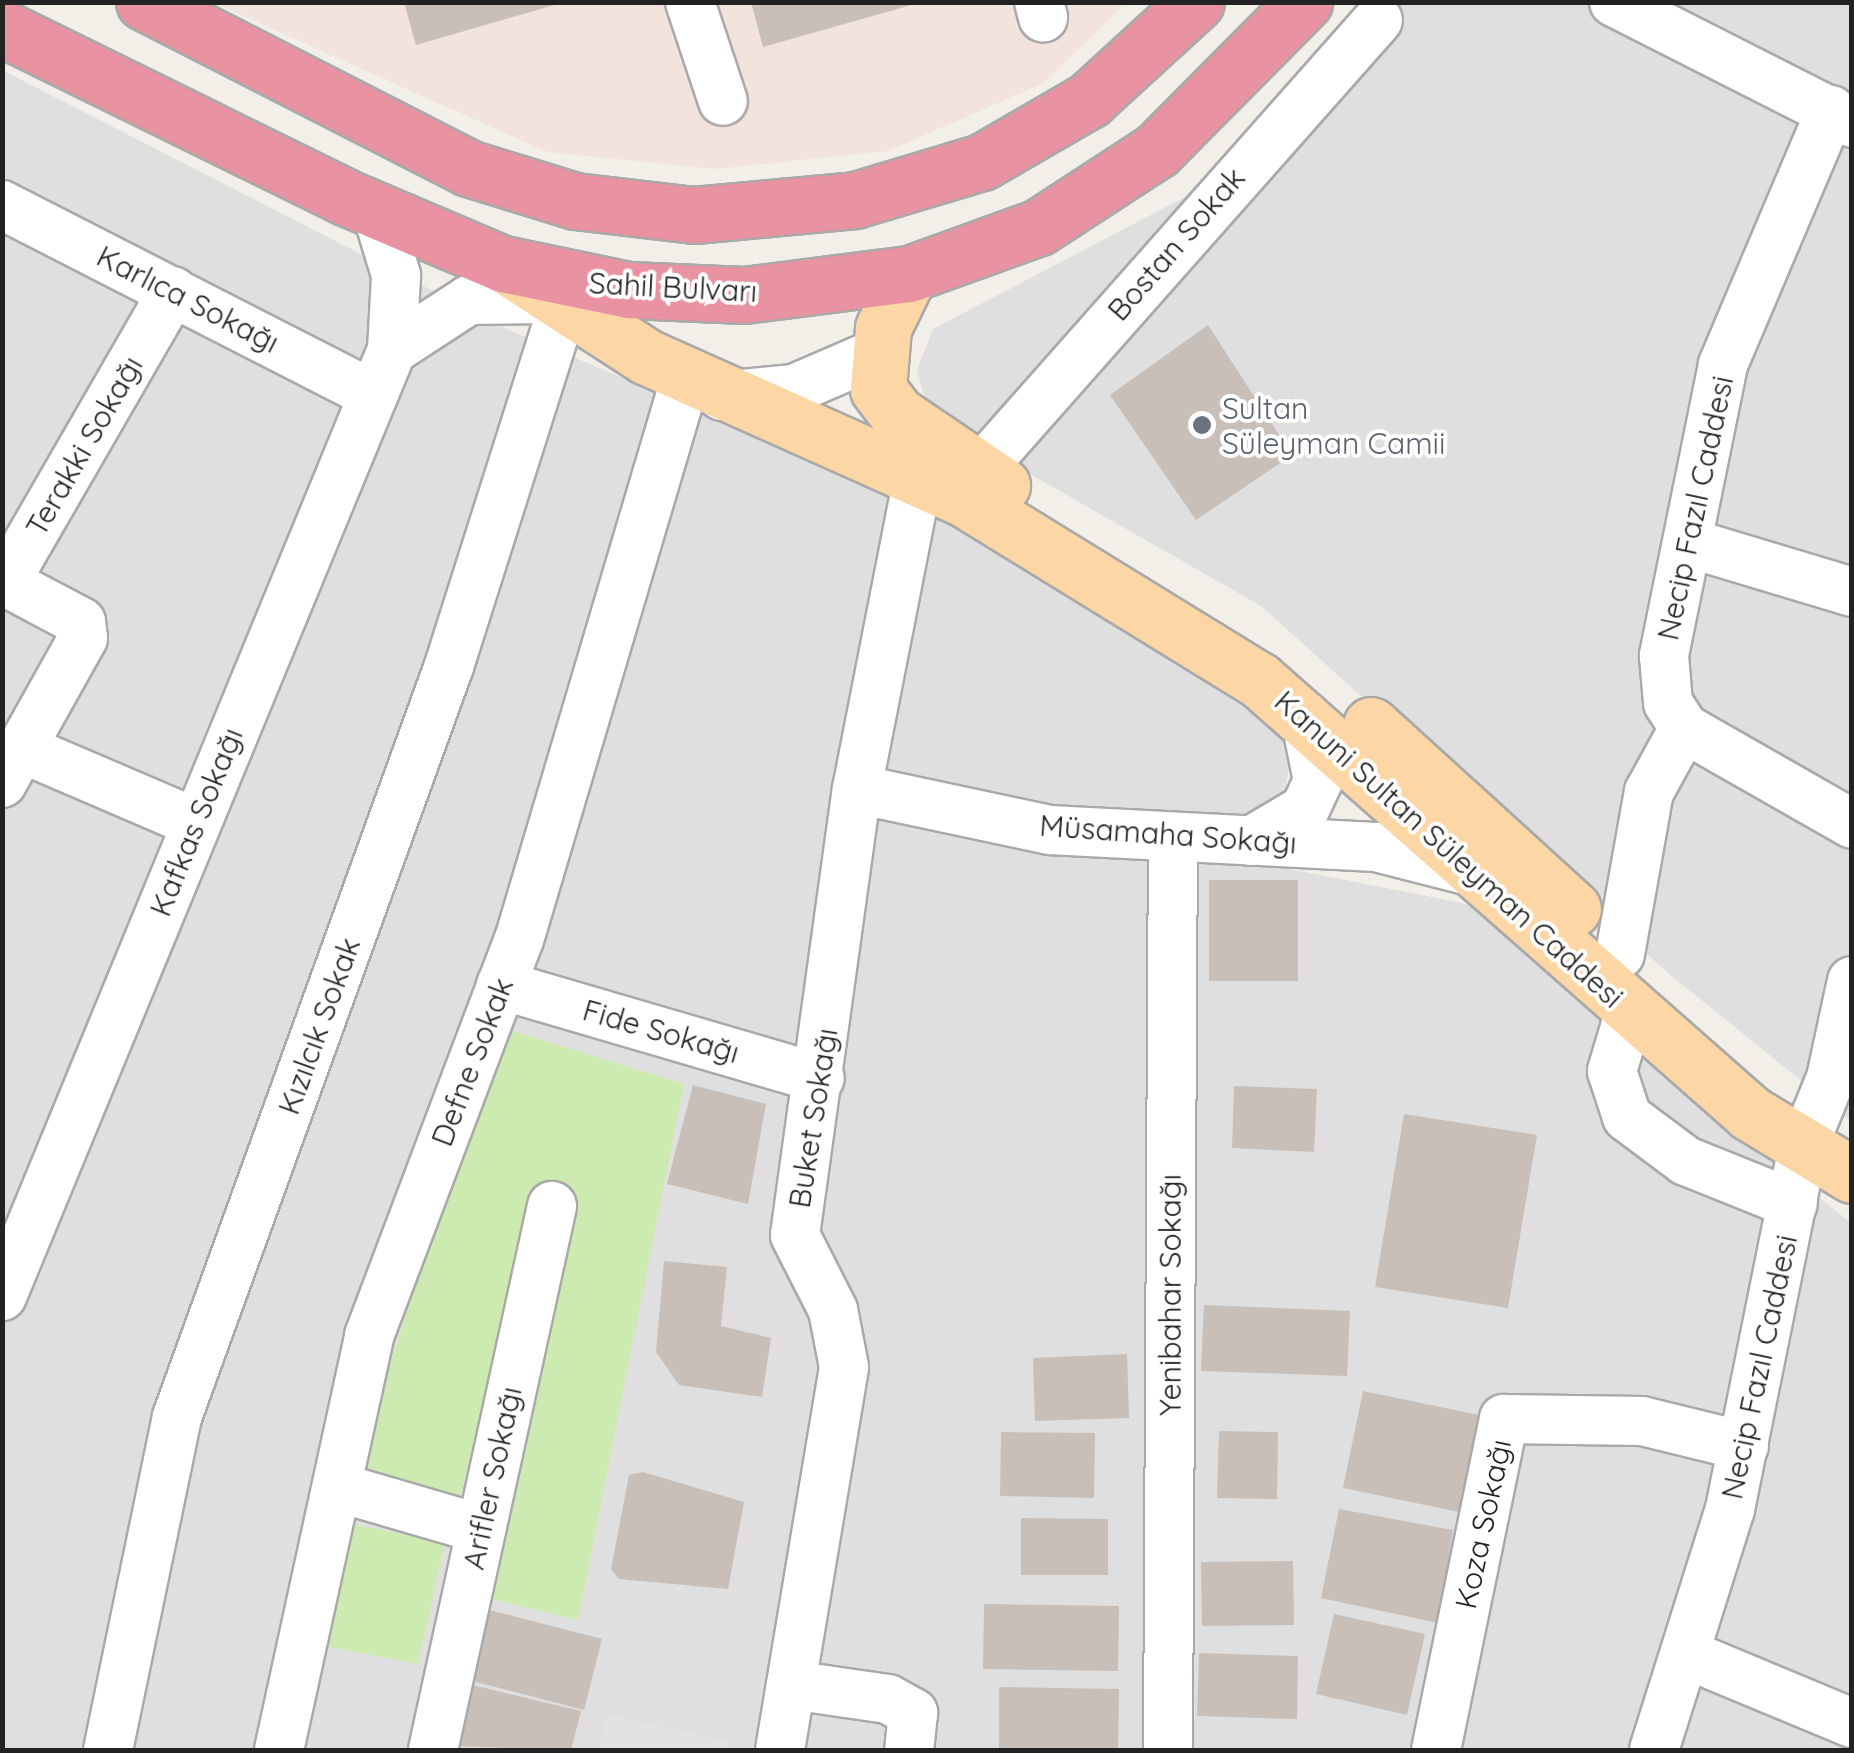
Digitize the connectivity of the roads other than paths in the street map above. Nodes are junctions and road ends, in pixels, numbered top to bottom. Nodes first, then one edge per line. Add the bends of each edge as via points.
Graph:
1 (144, 2) edge
2 (690, 2) edge
3 (1196, 2) edge
4 (1304, 2) edge
5 (1614, 2) edge
6 (1378, 20) dead end
7 (2, 28) edge
8 (723, 101) dead end
9 (1841, 117) edge
10 (2, 205) edge
11 (377, 212) junction
12 (504, 264) junction
13 (910, 274) junction
14 (173, 291) junction
15 (554, 304) junction
16 (392, 350) junction
17 (877, 353) junction
18 (704, 387) junction
19 (373, 395) junction
20 (978, 472) junction
21 (918, 477) junction
22 (1688, 543) junction
23 (1852, 592) edge
24 (1306, 716) junction
25 (1684, 728) junction
26 (12, 766) edge
27 (857, 789) junction
28 (196, 823) junction
29 (1852, 824) edge
30 (1173, 840) junction
31 (1246, 842) junction
32 (1480, 874) junction
33 (1620, 954) junction
34 (1852, 981) edge
35 (501, 984) junction
36 (1630, 1012) junction
37 (820, 1078) junction
38 (1823, 1134) edge
39 (1852, 1175) edge
40 (1792, 1204) junction
41 (552, 1206) dead end
42 (2, 1296) edge
43 (1744, 1446) junction
44 (337, 1487) junction
45 (481, 1529) junction
46 (1686, 1654) junction
47 (791, 1684) junction
48 (1852, 1723) edge
49 (108, 1750) edge
50 (280, 1750) edge
51 (432, 1750) edge
52 (780, 1750) edge
53 (910, 1750) edge
54 (1168, 1750) edge
55 (1436, 1750) edge
56 (1654, 1750) edge

1 - 3 highway via 468,168 575,202 694,215 855,200 982,162 1089,100
2 - 8 street
4 - 13 highway, Sahil Bulvarı via 1217,95 1097,196
5 - 9 street
6 - 20 street, Bostan Sokak
7 - 11 highway, Sahil Bulvarı
9 - 22 street, Necip Fazıl Caddesi via 1723,365
10 - 14 street, Karlıca Sokağı
11 - 12 highway, Sahil Bulvarı
11 - 16 street via 396,275
12 - 13 highway, Sahil Bulvarı via 629,290 744,295
12 - 15 main road, Kanuni Sultan Süleyman Caddesi
13 - 17 main road
14 - 19 street, Karlıca Sokağı
14 - 26 street, Terakki Sokağı via 15,565 15,587 81,622 84,638
15 - 16 street via 469,300
15 - 18 main road, Kanuni Sultan Süleyman Caddesi
15 - 49 street, Kızılcık Sokak via 449,666 177,1417
16 - 19 street, Kafkas Sokağı
17 - 18 street via 794,389
17 - 20 main road, Kanuni Sultan Süleyman Caddesi via 878,389 897,414
18 - 21 main road, Kanuni Sultan Süleyman Caddesi
18 - 35 street, Defne Sokak
19 - 28 street, Kafkas Sokağı
20 - 33 main road, Kanuni Sultan Süleyman Caddesi via 1271,644 1472,812
21 - 24 main road, Kanuni Sultan Süleyman Caddesi via 1110,586
21 - 27 street, Buket Sokağı
22 - 23 street
22 - 25 street, Necip Fazıl Caddesi via 1664,656 1668,702
24 - 31 street via 1319,752 1312,795 1279,830
24 - 32 main road, Kanuni Sultan Süleyman Caddesi
25 - 29 street
25 - 33 street via 1649,792
26 - 28 street
27 - 30 street, Müsamaha Sokağı via 1050,830
27 - 37 street, Buket Sokağı
28 - 42 street, Kafkas Sokağı
30 - 31 street, Müsamaha Sokağı
30 - 54 street, Yenibahar Sokağı
31 - 32 street, Müsamaha Sokağı via 1376,847
32 - 36 main road, Kanuni Sultan Süleyman Caddesi
33 - 38 main road, Kanuni Sultan Süleyman Caddesi
34 - 38 street, Necip Fazıl Caddesi
35 - 37 street, Fide Sokağı
35 - 44 street, Defne Sokak via 370,1336
36 - 38 main road, Kanuni Sultan Süleyman Caddesi
36 - 40 street via 1612,1071 1627,1117 1730,1184
37 - 47 street, Buket Sokağı via 795,1235 833,1310 844,1367
38 - 39 main road, Kanuni Sultan Süleyman Caddesi
38 - 40 street, Necip Fazıl Caddesi
40 - 43 street, Necip Fazıl Caddesi
41 - 45 street, Arifler Sokağı
43 - 46 street, Necip Fazıl Caddesi
43 - 55 street, Koza Sokağı via 1642,1421 1504,1419
44 - 45 street
44 - 50 street, Defne Sokak
45 - 51 street, Arifler Sokağı
46 - 48 street
46 - 56 street, Necip Fazıl Caddesi
47 - 52 street, Buket Sokağı
47 - 53 street via 888,1699 913,1713

